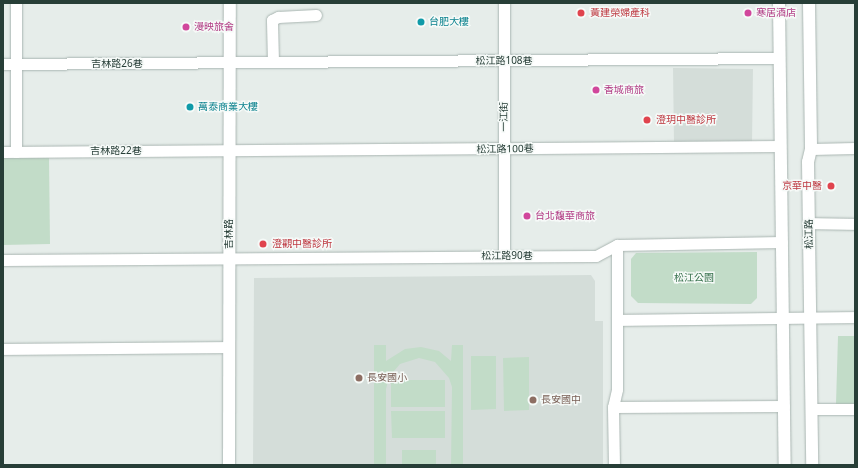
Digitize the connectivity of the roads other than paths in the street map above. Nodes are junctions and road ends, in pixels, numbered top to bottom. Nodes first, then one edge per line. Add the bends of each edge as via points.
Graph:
1 (16, 3) edge
2 (230, 3) edge
3 (504, 3) edge
4 (779, 3) edge
5 (809, 3) edge
6 (316, 15) dead end
7 (778, 58) junction
8 (504, 61) junction
9 (273, 62) junction
10 (230, 63) junction
11 (3, 64) edge
12 (16, 64) junction
13 (780, 146) junction
14 (855, 148) edge
15 (504, 149) junction
16 (811, 149) junction
17 (230, 151) junction
18 (3, 152) edge
19 (16, 152) junction
20 (809, 223) junction
21 (855, 224) edge
22 (782, 242) junction
23 (617, 244) junction
24 (504, 256) junction
25 (3, 260) edge
26 (229, 260) junction
27 (811, 317) junction
28 (855, 317) edge
29 (784, 318) junction
30 (617, 320) junction
31 (229, 347) junction
32 (3, 349) edge
33 (784, 406) junction
34 (613, 407) junction
35 (811, 409) junction
36 (855, 409) edge
37 (229, 465) edge
38 (614, 465) edge
39 (785, 465) edge
40 (812, 465) edge

1 - 12 street
2 - 10 main road, 吉林路
3 - 8 street, 一江街
4 - 7 main road
5 - 16 main road, 松江路
6 - 9 street via 278,17 272,20
7 - 8 street, 松江路108巷
7 - 13 main road
8 - 9 street, 松江路108巷
8 - 15 street, 一江街
9 - 10 street, 松江路108巷
10 - 12 street, 吉林路26巷
10 - 17 main road, 吉林路
11 - 12 street, 吉林路26巷
12 - 19 street
13 - 15 street, 松江路100巷
13 - 22 main road
14 - 16 street
15 - 17 street, 松江路100巷
15 - 24 street, 一江街
16 - 20 main road, 松江路 via 808,162
17 - 19 street, 吉林路22巷
17 - 26 main road, 吉林路
18 - 19 street, 吉林路22巷
20 - 21 street
20 - 27 main road, 松江路
22 - 23 street, 松江路90巷
22 - 29 main road
23 - 24 street, 松江路90巷 via 596,256
23 - 30 street
24 - 26 street, 松江路90巷
25 - 26 street, 松江路90巷
26 - 31 main road, 吉林路
27 - 28 street
27 - 29 street
27 - 35 main road, 松江路
29 - 30 street
29 - 33 main road
30 - 34 street via 617,389
31 - 32 street
31 - 37 main road, 吉林路
33 - 34 street
33 - 39 main road
34 - 38 street
35 - 36 street
35 - 40 main road, 松江路

